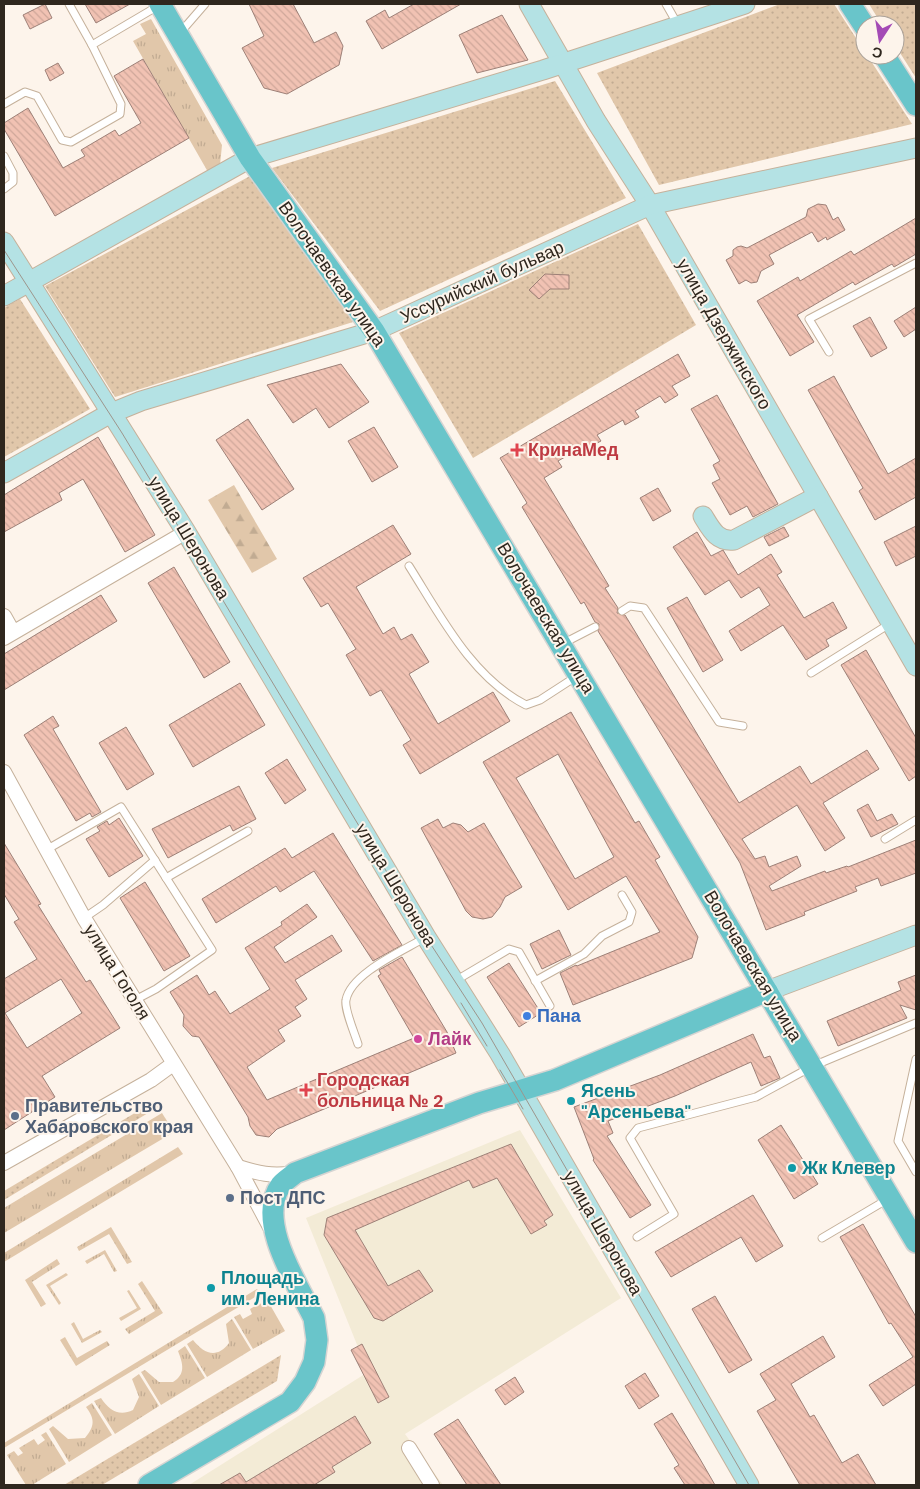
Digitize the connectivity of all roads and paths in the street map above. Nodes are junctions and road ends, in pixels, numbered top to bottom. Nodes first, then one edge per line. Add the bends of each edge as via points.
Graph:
1 (69, 4) edge
2 (160, 4) edge
3 (205, 4) edge
4 (528, 4) edge
5 (666, 4) edge
6 (745, 4) edge
7 (850, 4) edge
8 (857, 15) edge
9 (678, 25) junction
10 (179, 34) junction
11 (92, 45) junction
12 (563, 63) junction
13 (890, 65) edge
14 (4, 104) edge
15 (916, 105) edge
16 (916, 148) edge
17 (4, 156) edge
18 (250, 158) junction
19 (4, 189) edge
20 (650, 205) junction
21 (4, 242) edge
22 (4, 256) edge
23 (916, 263) edge
24 (29, 285) junction
25 (4, 296) edge
26 (374, 331) junction
27 (829, 352) dead end
28 (110, 413) junction
29 (4, 473) edge
30 (818, 496) junction
31 (703, 516) dead end
32 (186, 532) junction
33 (409, 566) dead end
34 (622, 611) dead end
35 (4, 616) edge
36 (892, 623) junction
37 (595, 627) dead end
38 (8, 635) edge
39 (562, 644) junction
40 (914, 657) edge
41 (811, 673) dead end
42 (579, 674) junction
43 (744, 726) dead end
44 (4, 772) edge
45 (916, 820) edge
46 (248, 831) dead end
47 (885, 840) dead end
48 (46, 850) junction
49 (155, 860) junction
50 (166, 878) junction
51 (622, 895) dead end
52 (84, 918) junction
53 (916, 935) edge
54 (426, 937) junction
55 (455, 981) junction
56 (535, 981) junction
57 (768, 991) junction
58 (135, 1000) junction
59 (550, 1006) dead end
60 (916, 1023) edge
61 (358, 1044) dead end
62 (916, 1058) edge
63 (173, 1064) junction
64 (813, 1066) junction
65 (521, 1091) junction
66 (4, 1163) edge
67 (238, 1167) junction
68 (916, 1172) edge
69 (295, 1173) junction
70 (890, 1198) junction
71 (637, 1237) dead end
72 (276, 1238) junction
73 (822, 1238) dead end
74 (916, 1241) edge
75 (409, 1448) dead end
76 (149, 1485) edge
77 (432, 1485) edge
78 (749, 1485) edge

1 - 11 lane
2 - 10 main road, Волочаевская улица
2 - 11 lane
3 - 10 lane
4 - 12 street, улица Дзержинского
5 - 9 lane
6 - 9 street
7 - 8 main road
9 - 12 street
10 - 18 main road, Волочаевская улица
11 - 14 lane via 121,104 120,114 71,142 62,140 37,96 25,92
12 - 18 street
12 - 20 street, улица Дзержинского
13 - 15 main road
16 - 20 street, Уссурийский бульвар
17 - 19 lane via 13,173 12,182
18 - 24 street
18 - 26 main road, Волочаевская улица
20 - 26 street, Уссурийский бульвар
20 - 30 street, улица Дзержинского
21 - 24 street, улица Шеронова
22 - 24 street, улица Шеронова
23 - 27 lane via 809,319
24 - 25 street
24 - 28 street, улица Шеронова
26 - 28 street, Уссурийский бульвар via 141,400
26 - 39 main road, Волочаевская улица
28 - 29 street, Уссурийский бульвар
28 - 32 street, улица Шеронова
30 - 31 street via 734,540 718,537
30 - 36 street, улица Дзержинского
32 - 38 street
32 - 54 street, улица Шеронова
33 - 42 lane via 469,658 512,698 526,705 540,700
34 - 43 lane via 630,606 644,608 719,722
35 - 38 street
36 - 40 street, улица Дзержинского
36 - 41 lane
37 - 39 lane
39 - 42 main road, Волочаевская улица
42 - 57 main road, Волочаевская улица
44 - 48 street, улица Гоголя
45 - 47 lane
46 - 50 lane
48 - 49 lane via 120,807
48 - 52 street, улица Гоголя
49 - 50 lane
49 - 52 lane
50 - 58 lane via 212,950
51 - 56 lane via 632,912 629,922 602,936 584,954
52 - 58 street, улица Гоголя
53 - 57 street
54 - 55 street, улица Шеронова
54 - 61 lane via 352,985 345,1002
55 - 56 lane via 509,949 519,952
55 - 65 street, улица Шеронова
56 - 59 lane
57 - 64 main road, Волочаевская улица
57 - 65 main road via 555,1080
58 - 63 street, улица Гоголя
60 - 64 lane
62 - 68 lane via 898,1141
63 - 66 street via 151,1080
63 - 67 street, улица Гоголя
64 - 70 main road, Волочаевская улица
64 - 71 lane via 756,1097 638,1128 630,1138 674,1214
65 - 69 main road via 480,1103
65 - 78 street, улица Шеронова
67 - 69 street via 278,1176
67 - 72 street, улица Гоголя
69 - 72 main road via 280,1186 274,1206 272,1222
70 - 73 lane
70 - 74 main road, Волочаевская улица
72 - 76 main road via 317,1330 314,1362 305,1382 290,1402
75 - 77 street

